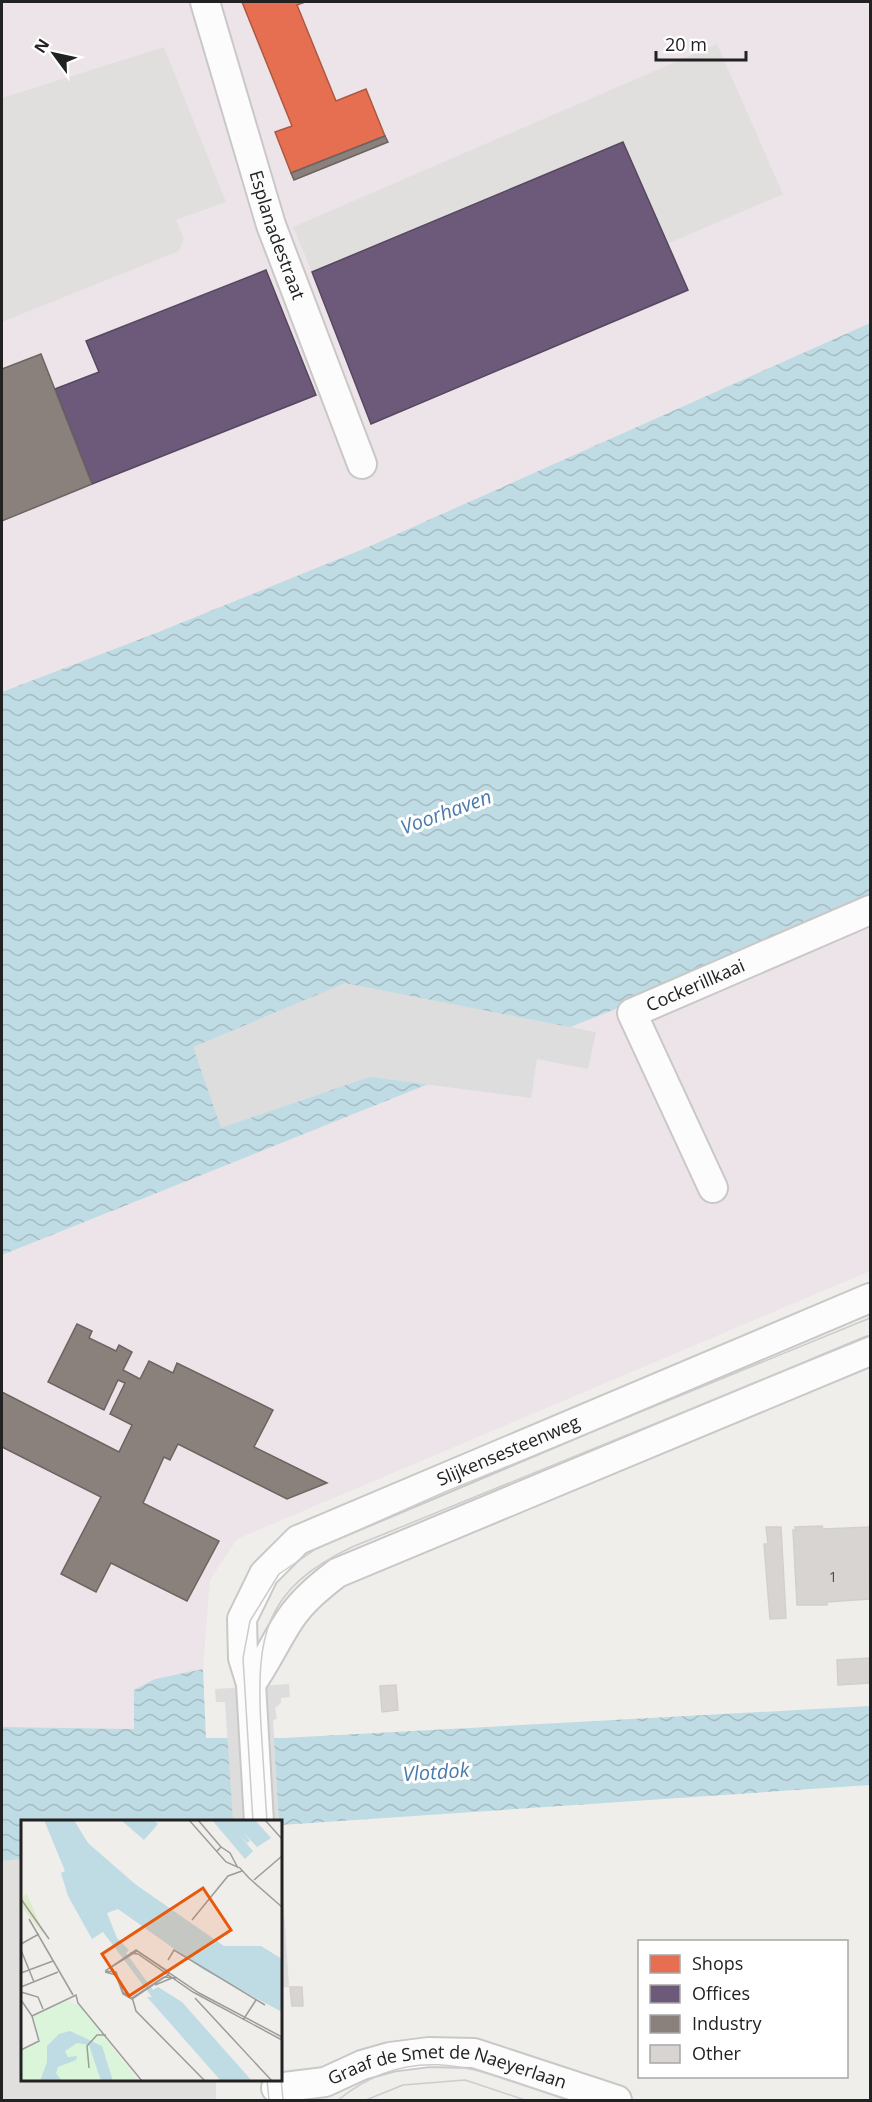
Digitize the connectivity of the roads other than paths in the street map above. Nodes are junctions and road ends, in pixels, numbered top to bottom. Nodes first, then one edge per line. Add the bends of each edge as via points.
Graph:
1 (205, 2) edge
2 (362, 464) dead end
3 (870, 910) edge
4 (713, 1188) dead end
5 (870, 1298) edge
6 (870, 1351) edge
7 (251, 1685) junction
8 (259, 1820) edge
9 (276, 2092) edge
10 (616, 2100) edge

1 - 2 street, Esplanadestraat via 271,225
3 - 4 street, Cockerillkaai via 632,1013
5 - 7 street, Slijkensesteenweg via 298,1540 264,1574 242,1619 243,1658
6 - 7 street via 337,1573 309,1595 289,1620
7 - 8 street, Slijkensesteenweg
9 - 10 street, Graaf de Smet de Naeyerlaan via 325,2082 390,2057 429,2052 474,2053

